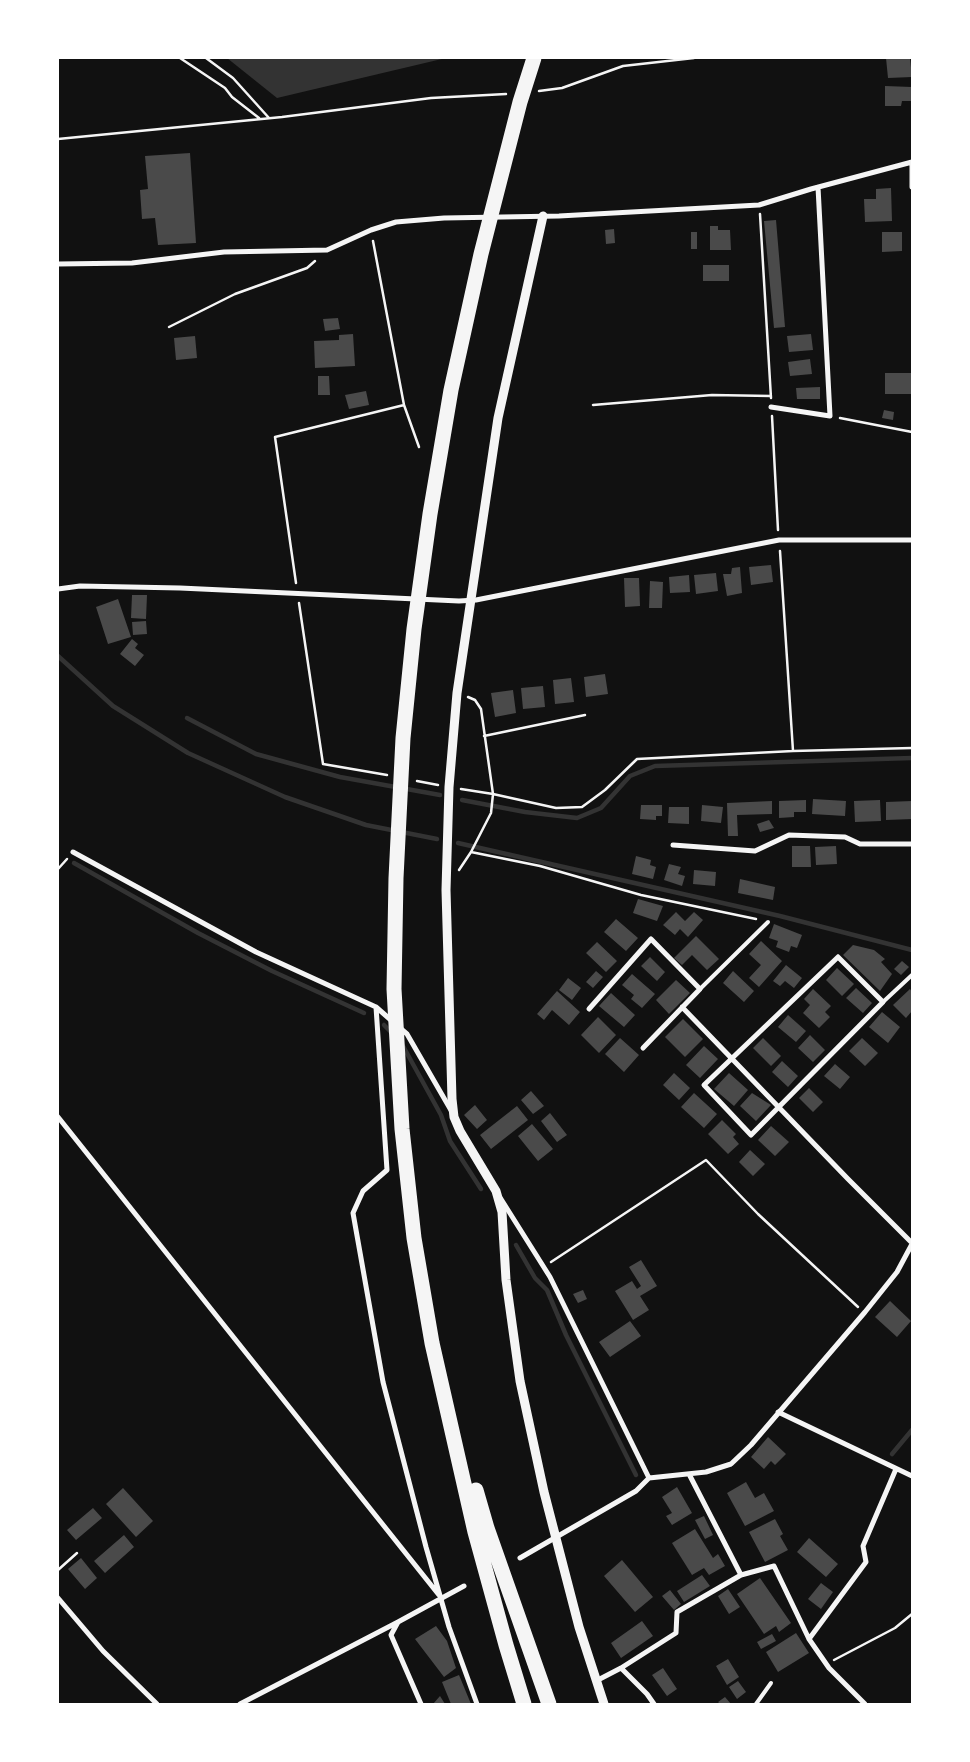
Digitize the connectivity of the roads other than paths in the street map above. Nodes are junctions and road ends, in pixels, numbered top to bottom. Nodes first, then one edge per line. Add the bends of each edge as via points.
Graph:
1 (534, 58) edge
2 (912, 162) edge
3 (818, 187) junction
4 (912, 187) edge
5 (543, 216) junction
6 (58, 264) edge
7 (771, 407) road end
8 (912, 540) edge
9 (58, 589) edge
10 (470, 600) junction
11 (912, 844) edge
12 (673, 845) dead end
13 (74, 852) dead end
14 (768, 922) road end
15 (912, 974) edge
16 (700, 989) junction
17 (883, 1002) junction
18 (376, 1007) junction
19 (589, 1008) dead end
20 (682, 1008) junction
21 (643, 1048) dead end
22 (731, 1058) junction
23 (778, 1106) junction
24 (58, 1117) edge
25 (454, 1117) junction
26 (496, 1190) junction
27 (912, 1243) edge
28 (908, 1255) junction
29 (912, 1261) edge
30 (432, 1342) junction
31 (778, 1412) junction
32 (896, 1469) junction
33 (689, 1474) junction
34 (912, 1476) edge
35 (649, 1478) junction
36 (556, 1536) junction
37 (520, 1558) dead end
38 (741, 1576) junction
39 (464, 1586) dead end
40 (440, 1597) junction
41 (58, 1598) edge
42 (398, 1622) junction
43 (809, 1639) junction
44 (621, 1668) junction
45 (596, 1682) junction
46 (771, 1683) dead end
47 (158, 1704) edge
48 (240, 1704) edge
49 (421, 1704) edge
50 (477, 1704) edge
51 (524, 1704) edge
52 (549, 1704) edge
53 (604, 1704) edge
54 (654, 1704) edge
55 (756, 1704) edge
56 (865, 1704) edge

1 - 30 highway via 481,254 451,390 414,629 403,738 394,989 402,1129 414,1238
2 - 3 street
2 - 4 street
3 - 5 street via 759,205
3 - 7 street via 830,416
5 - 6 street via 396,222 327,250 224,252 132,263
5 - 10 street via 498,418
8 - 10 street via 779,540
9 - 10 street via 80,586 180,588
10 - 25 street via 449,786 446,890
11 - 12 street via 860,844 844,837 789,836 755,852
13 - 18 street via 256,952
14 - 16 lane
15 - 17 lane
16 - 19 street via 651,939
16 - 20 street
17 - 22 street via 838,957
17 - 23 street
18 - 25 street via 406,1034
18 - 40 street via 387,1170 363,1191 353,1213 383,1382
20 - 21 street
20 - 22 street
22 - 23 street
22 - 23 street via 704,1085 751,1135
23 - 27 street
24 - 40 street
25 - 26 street
26 - 35 street via 544,1266
26 - 36 street via 502,1212 506,1280 520,1381
27 - 28 street
28 - 29 street
28 - 31 street via 865,1312
30 - 51 highway via 476,1532
30 - 52 highway via 487,1528
31 - 32 street
31 - 33 street via 731,1464
32 - 34 street
32 - 43 street via 863,1546 866,1562
33 - 35 street
33 - 38 street
35 - 36 street via 636,1491
36 - 37 street
36 - 45 street
38 - 43 street via 774,1566
38 - 44 street via 678,1612 676,1633
39 - 40 street
40 - 42 street
40 - 50 street
41 - 47 street via 102,1650
42 - 48 street
42 - 49 street via 391,1635
43 - 56 street via 826,1665
44 - 45 street
44 - 54 street
45 - 53 street
46 - 55 lane

